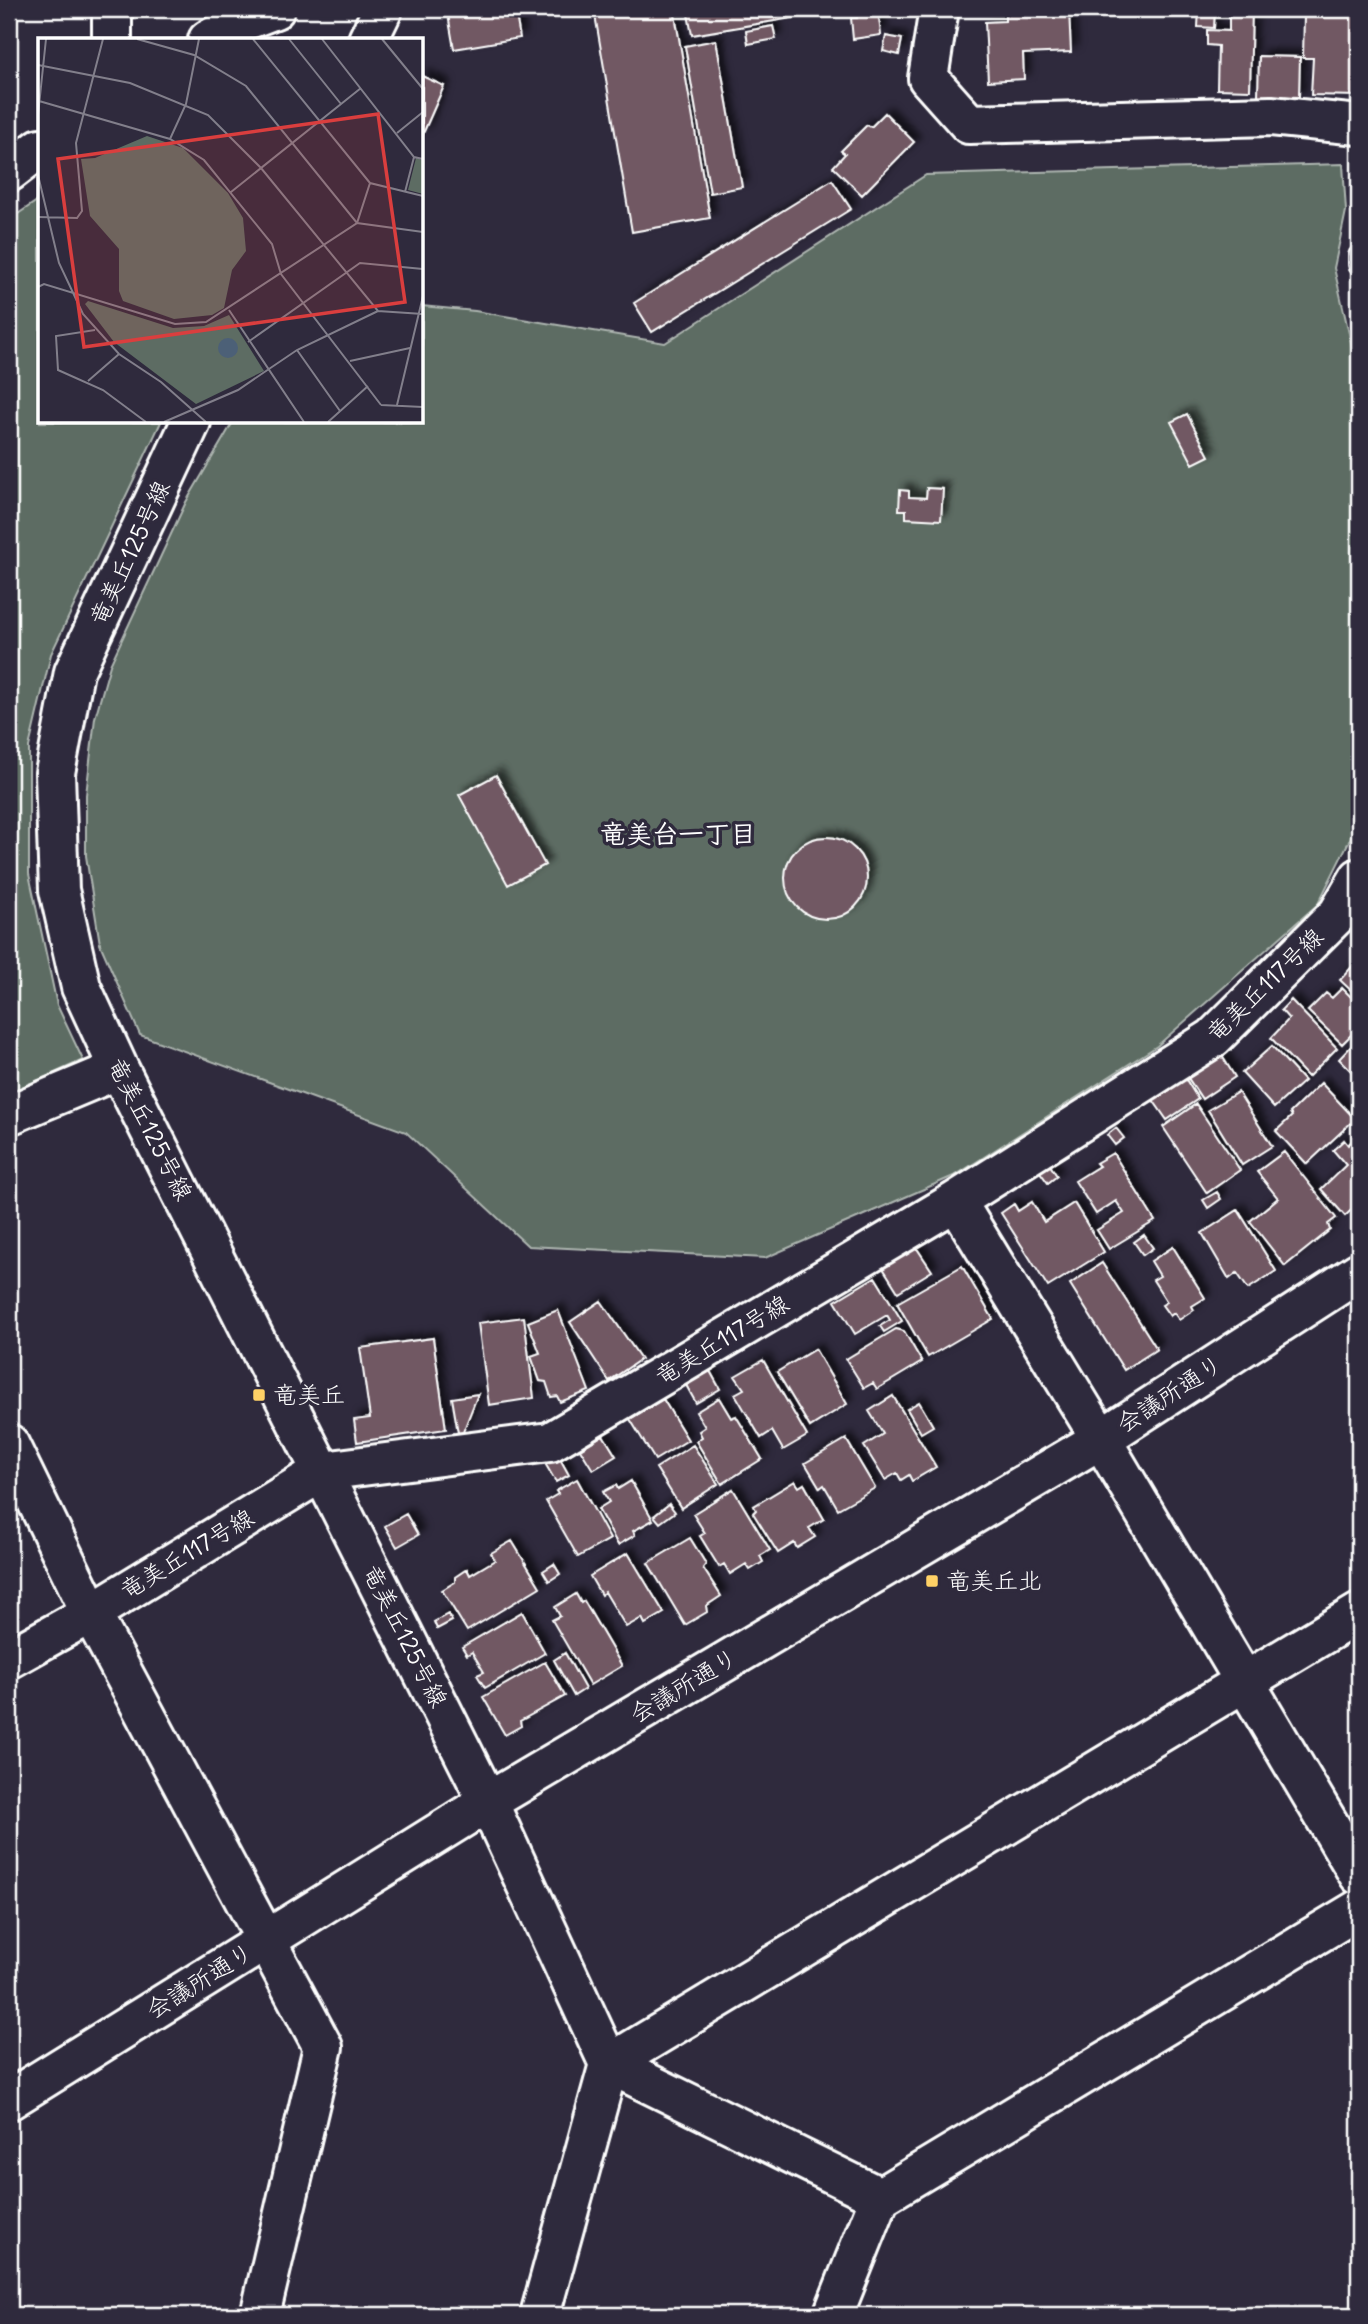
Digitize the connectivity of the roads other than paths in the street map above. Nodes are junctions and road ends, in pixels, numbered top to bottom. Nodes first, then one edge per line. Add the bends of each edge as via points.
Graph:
1 (112, 9) edge
2 (275, 9) edge
3 (383, 9) edge
4 (939, 9) edge
5 (112, 38) edge
6 (212, 38) edge
7 (369, 38) edge
8 (1359, 125) edge
9 (38, 151) edge
10 (9, 173) edge
11 (1359, 256) edge
12 (1359, 264) edge
13 (190, 424) edge
14 (1359, 878) edge
15 (119, 1069) junction
16 (9, 1115) edge
17 (956, 1201) junction
18 (1359, 1272) edge
19 (1101, 1439) junction
20 (9, 1444) edge
21 (323, 1471) junction
22 (91, 1613) junction
23 (1359, 1613) edge
24 (9, 1660) edge
25 (1245, 1681) junction
26 (488, 1802) junction
27 (1359, 1875) edge
28 (1359, 1909) edge
29 (267, 1940) junction
30 (609, 2064) junction
31 (9, 2100) edge
32 (880, 2197) junction
33 (260, 2315) edge
34 (540, 2315) edge
35 (834, 2315) edge

1 - 5 street
2 - 6 street
3 - 7 street
4 - 8 street via 928,78 969,124 1271,116
9 - 10 street
11 - 12 lane
13 - 15 street, 竜美丘125号線 via 74,672 55,773 59,890 81,987
14 - 17 street, 竜美丘117号線 via 1338,914 1213,1038
15 - 16 street
15 - 21 street, 竜美丘125号線
17 - 19 street
17 - 21 street, 竜美丘117号線 via 550,1442
18 - 19 street, 会議所通り
19 - 25 street
19 - 26 street, 会議所通り
20 - 22 street
21 - 22 street, 竜美丘117号線
21 - 26 street, 竜美丘125号線
22 - 24 street, 竜美丘117号線
22 - 29 street
23 - 25 street
25 - 27 street
25 - 30 street
26 - 29 street, 会議所通り
26 - 30 street, 竜美丘125号線
28 - 32 street
29 - 31 street, 会議所通り
29 - 33 street via 323,2047
30 - 32 street
30 - 34 street
32 - 35 street

